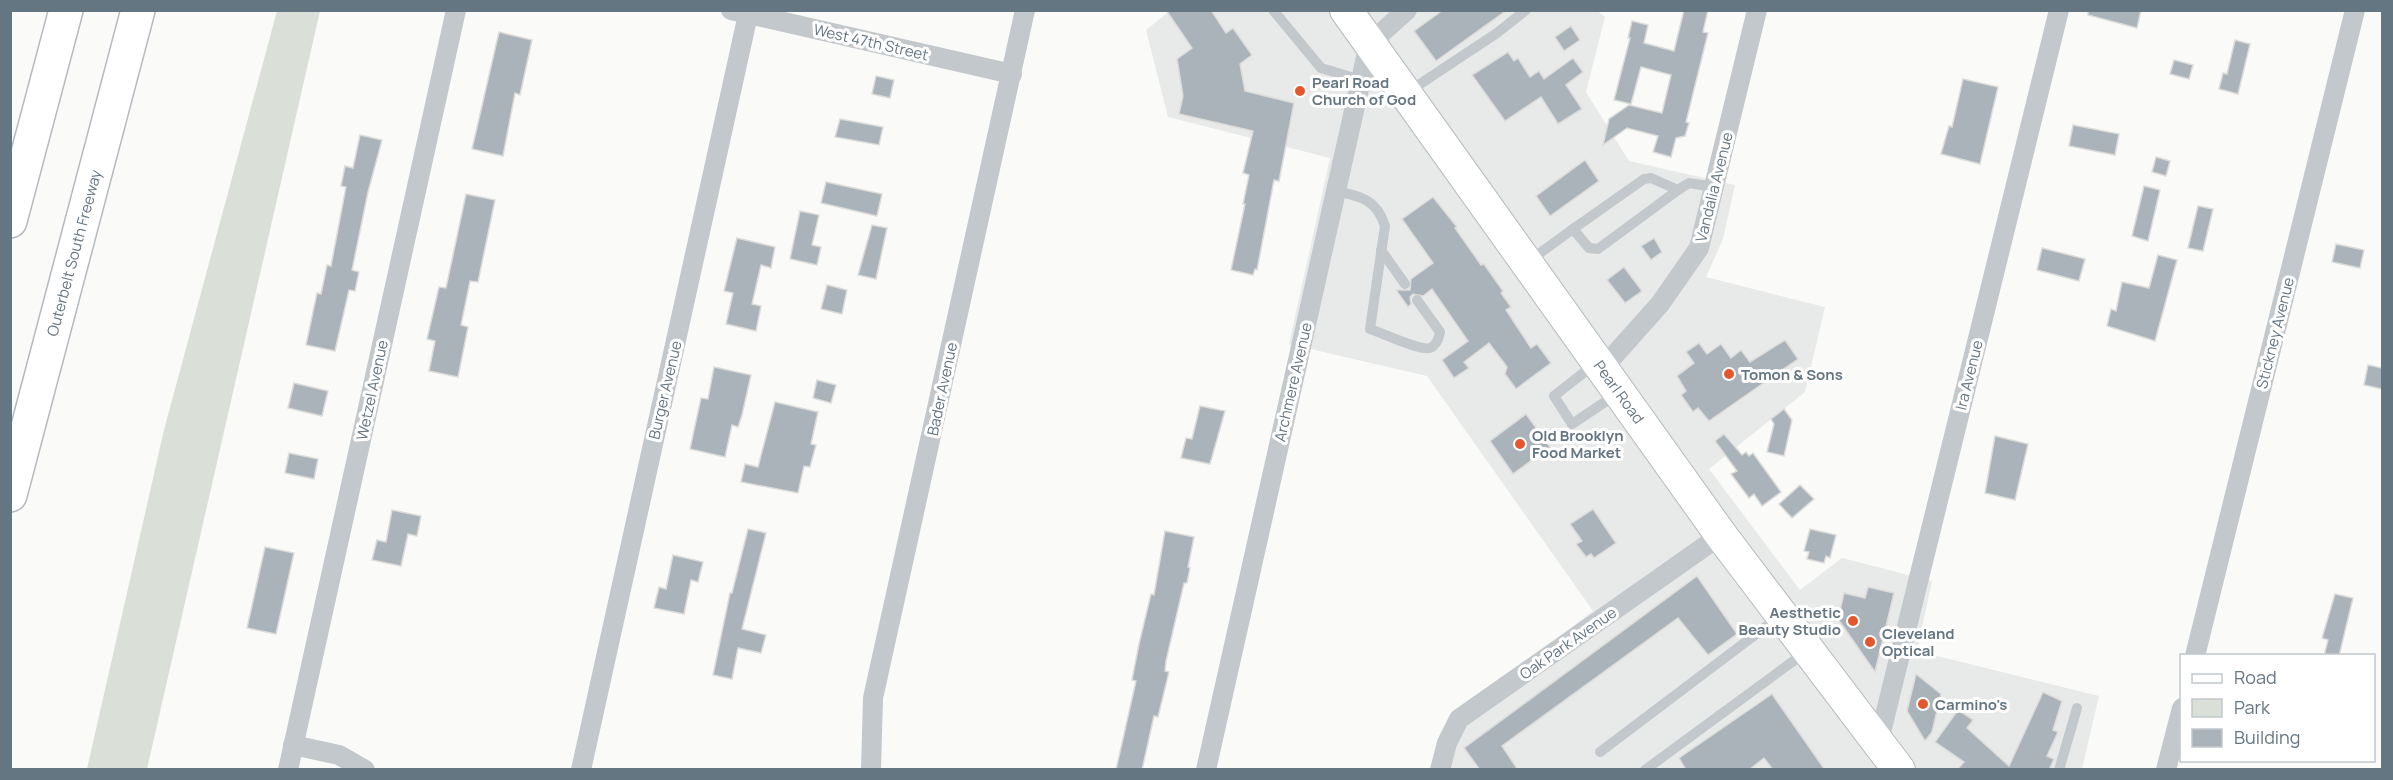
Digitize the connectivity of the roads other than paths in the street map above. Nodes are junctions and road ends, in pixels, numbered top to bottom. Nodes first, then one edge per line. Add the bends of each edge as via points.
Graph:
1 (66, 10) edge
2 (138, 10) edge
3 (456, 10) edge
4 (1025, 10) edge
5 (1273, 10) edge
6 (1346, 10) edge
7 (1407, 10) edge
8 (1526, 10) edge
9 (1757, 10) edge
10 (2059, 10) edge
11 (2355, 10) edge
12 (743, 12) edge
13 (1369, 44) junction
14 (1012, 74) junction
15 (1361, 80) junction
16 (1405, 94) junction
17 (1714, 187) junction
18 (1336, 190) junction
19 (1678, 190) junction
20 (11, 220) edge
21 (1574, 229) junction
22 (1382, 250) junction
23 (1526, 263) junction
24 (1405, 284) dead end
25 (1417, 300) dead end
26 (1606, 374) junction
27 (10, 495) edge
28 (1721, 535) junction
29 (1782, 614) junction
30 (1809, 649) junction
31 (2195, 654) edge
32 (2077, 708) dead end
33 (2180, 712) edge
34 (1879, 740) junction
35 (293, 745) junction
36 (1600, 752) dead end
37 (288, 770) edge
38 (365, 770) edge
39 (581, 770) edge
40 (871, 770) edge
41 (1206, 770) edge
42 (1440, 770) edge
43 (1645, 770) edge
44 (1899, 770) edge
45 (2059, 770) edge
46 (2166, 770) edge

1 - 20 highway
2 - 27 highway, Outerbelt South Freeway
3 - 35 street, Wetzel Avenue
4 - 14 street, Bader Avenue
5 - 15 lane via 1321,68
6 - 13 main road, Pearl Road
7 - 13 street
8 - 16 lane
9 - 17 street, Vandalia Avenue
10 - 34 street, Ira Avenue
11 - 31 street, Stickney Avenue
12 - 14 street, West 47th Street
12 - 39 street, Burger Avenue
13 - 15 street, Archmere Avenue
13 - 16 main road, Pearl Road
14 - 40 street, Bader Avenue via 873,698
15 - 18 street, Archmere Avenue
16 - 23 main road, Pearl Road
17 - 19 lane via 1689,183
17 - 26 street, Vandalia Avenue via 1699,248
18 - 22 lane via 1366,199 1381,213 1385,226
18 - 41 street, Archmere Avenue
19 - 21 lane via 1651,178 1644,179
19 - 21 lane via 1598,249 1589,248
21 - 23 lane
22 - 24 lane
22 - 25 lane via 1370,329 1420,347 1436,344 1440,332
23 - 26 main road, Pearl Road
26 - 26 lane via 1572,424 1554,396
26 - 28 main road, Pearl Road
28 - 29 main road, Pearl Road
28 - 42 street, Oak Park Avenue via 1459,719
29 - 30 main road, Pearl Road
29 - 36 lane
30 - 34 main road, Pearl Road
30 - 43 lane
32 - 45 lane
33 - 46 street
34 - 44 main road, Pearl Road
35 - 37 street, Wetzel Avenue
35 - 38 street via 339,755

